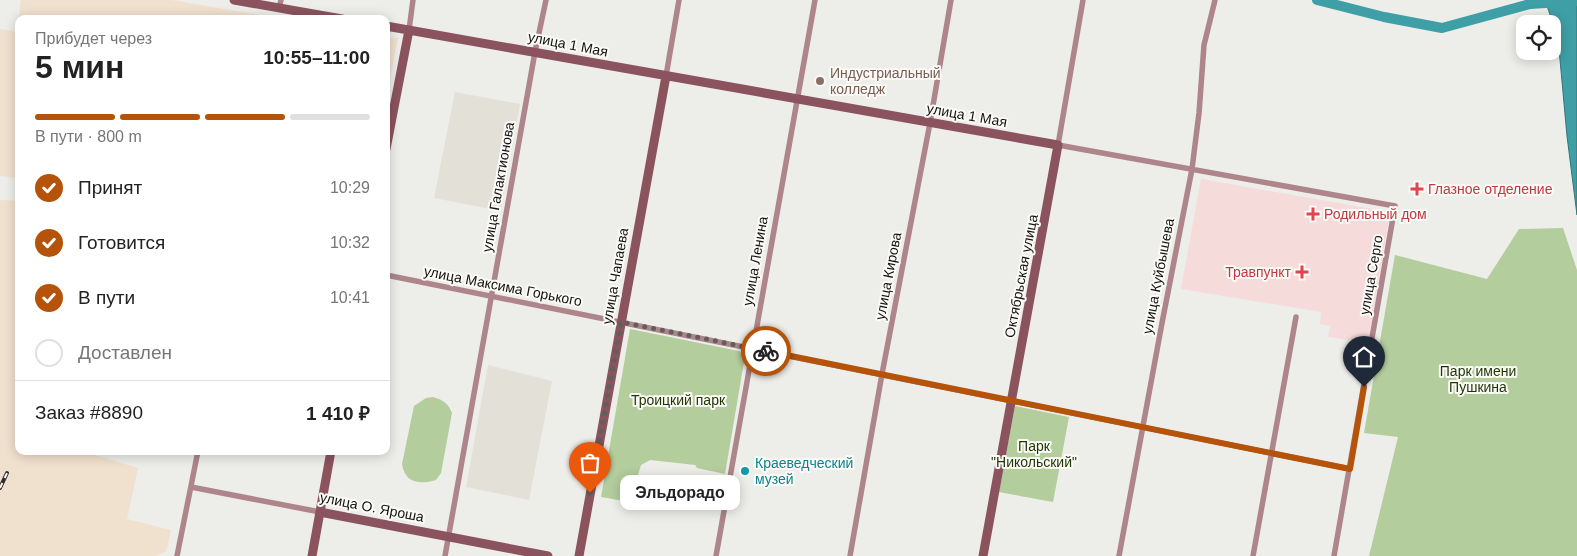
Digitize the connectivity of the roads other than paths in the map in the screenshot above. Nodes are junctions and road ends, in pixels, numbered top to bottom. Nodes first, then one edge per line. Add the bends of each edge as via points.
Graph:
1 (234, 0) edge
2 (413, 0) edge
3 (546, 0) edge
4 (679, 0) edge
5 (815, 0) edge
6 (952, 0) edge
7 (1083, 0) edge
8 (1215, 0) edge
9 (280, 4) edge
10 (325, 15) edge
11 (390, 27) edge
12 (409, 30) junction
13 (535, 52) junction
14 (666, 76) junction
15 (797, 99) junction
16 (930, 123) junction
17 (390, 129) edge
18 (1058, 145) junction
19 (1192, 169) junction
20 (1395, 206) joint
21 (390, 277) edge
22 (492, 296) junction
23 (1296, 316) dead end
24 (621, 322) junction
25 (752, 349) junction
26 (882, 374) junction
27 (1012, 400) junction
28 (1143, 428) junction
29 (1271, 453) junction
30 (197, 455) edge
31 (330, 455) edge
32 (1350, 469) junction
33 (191, 487) junction
34 (320, 512) junction
35 (448, 536) junction
36 (177, 556) edge
37 (312, 556) edge
38 (444, 556) edge
39 (548, 556) edge
40 (579, 556) edge
41 (716, 556) edge
42 (850, 556) edge
43 (983, 556) edge
44 (1119, 556) edge
45 (1253, 556) edge
46 (1334, 556) edge

1 - 9 main road
2 - 12 street
3 - 13 street, улица Галактионова
4 - 14 street, улица Чапаева
5 - 15 street, улица Ленина
6 - 16 street, улица Кирова
7 - 18 street, Октябрьская улица
8 - 19 street, улица Куйбышева via 1204,45
9 - 10 main road
11 - 12 main road, улица 1 Мая
12 - 13 main road, улица 1 Мая
12 - 17 main road
13 - 14 main road, улица 1 Мая
13 - 22 street, улица Галактионова
14 - 15 main road, улица 1 Мая
14 - 24 main road, улица Чапаева
15 - 16 main road, улица 1 Мая
15 - 25 street, улица Ленина
16 - 18 main road, улица 1 Мая
16 - 26 street, улица Кирова
18 - 19 street, улица 1 Мая
18 - 27 main road, Октябрьская улица
19 - 20 street, улица 1 Мая
19 - 28 street, улица Куйбышева
20 - 32 street, улица Серго
21 - 22 street, улица Максима Горького
22 - 24 street, улица Максима Горького
22 - 35 street, улица Галактионова
23 - 29 street
24 - 25 street, улица Максима Горького
24 - 40 main road, улица Чапаева
25 - 26 street, улица Максима Горького
25 - 41 street, улица Ленина
26 - 27 street, улица Максима Горького
26 - 42 street, улица Кирова
27 - 28 street, улица Максима Горького
27 - 43 main road, Октябрьская улица
28 - 29 street, улица Максима Горького
28 - 44 street, улица Куйбышева
29 - 32 street, улица Максима Горького
29 - 45 street
30 - 33 street
31 - 34 main road
32 - 46 street, улица Серго
33 - 34 street, улица О. Яроша
33 - 36 street
34 - 35 main road, улица О. Яроша
34 - 37 main road
35 - 38 street, улица Галактионова
35 - 39 main road, улица О. Яроша

